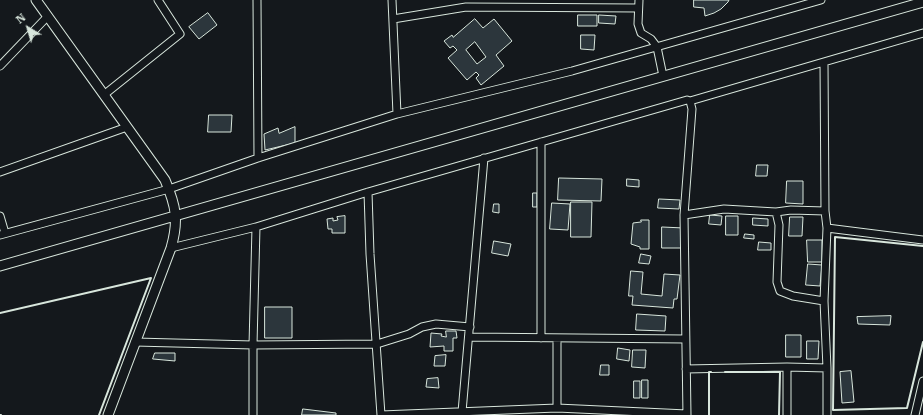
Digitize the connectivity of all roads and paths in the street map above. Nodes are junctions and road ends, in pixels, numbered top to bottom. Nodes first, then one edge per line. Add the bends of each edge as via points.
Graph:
1 (36, 0) edge
2 (158, 0) edge
3 (257, 0) edge
4 (392, 0) edge
5 (639, 0) edge
6 (821, 0) edge
7 (923, 2) edge
8 (466, 3) edge
9 (638, 8) junction
10 (48, 16) junction
11 (393, 19) junction
12 (923, 33) edge
13 (657, 47) junction
14 (824, 62) junction
15 (0, 66) edge
16 (662, 76) junction
17 (105, 94) junction
18 (690, 101) junction
19 (397, 114) junction
20 (127, 127) junction
21 (541, 142) junction
22 (258, 158) junction
23 (484, 158) junction
24 (0, 172) edge
25 (169, 189) junction
26 (368, 192) junction
27 (825, 211) junction
28 (776, 212) junction
29 (684, 215) junction
30 (0, 216) edge
31 (176, 217) junction
32 (256, 227) junction
33 (827, 228) junction
34 (2, 234) edge
35 (923, 240) edge
36 (171, 248) junction
37 (0, 266) edge
38 (824, 301) junction
39 (470, 327) junction
40 (469, 337) junction
41 (540, 338) junction
42 (557, 338) junction
43 (685, 339) junction
44 (135, 342) junction
45 (377, 344) junction
46 (253, 345) junction
47 (787, 367) junction
48 (827, 368) junction
49 (686, 369) junction
50 (923, 383) edge
51 (557, 408) junction
52 (462, 412) junction
53 (579, 412) edge
54 (108, 415) edge
55 (253, 415) edge
56 (381, 415) edge
57 (687, 415) edge
58 (787, 415) edge
59 (827, 415) edge
60 (915, 415) edge

1 - 10 street
2 - 17 street via 180,34
3 - 22 street
4 - 11 street
5 - 9 street
6 - 13 street
7 - 16 street
8 - 9 street
8 - 11 street
9 - 13 street via 638,24 642,33
10 - 15 street
10 - 17 street
11 - 19 street
12 - 14 street
13 - 16 street
13 - 19 street via 572,71
14 - 18 street
14 - 27 street
16 - 31 street
17 - 20 street
18 - 21 street
18 - 29 street via 692,109
19 - 22 street
20 - 24 street
20 - 25 street
21 - 23 street
21 - 41 street
22 - 25 street
23 - 26 street
23 - 39 street
25 - 31 street
25 - 34 street
26 - 32 street
26 - 45 street
27 - 28 street
27 - 33 street
28 - 29 street via 724,209
28 - 38 street via 779,225 777,282 780,291
29 - 43 street
30 - 34 street
31 - 36 street
31 - 37 street
32 - 36 street
32 - 46 street
33 - 35 street
33 - 38 street
36 - 44 street
38 - 48 street
39 - 40 street
39 - 45 street via 436,324
40 - 41 street
40 - 52 street
41 - 42 street
42 - 43 street
42 - 51 street
43 - 49 street
44 - 46 street
44 - 54 street
45 - 46 street
45 - 56 street
46 - 55 street
47 - 48 street
47 - 49 street
47 - 58 street
48 - 59 street
49 - 57 street
50 - 60 street
51 - 52 street
51 - 53 street
52 - 56 street
53 - 57 street

